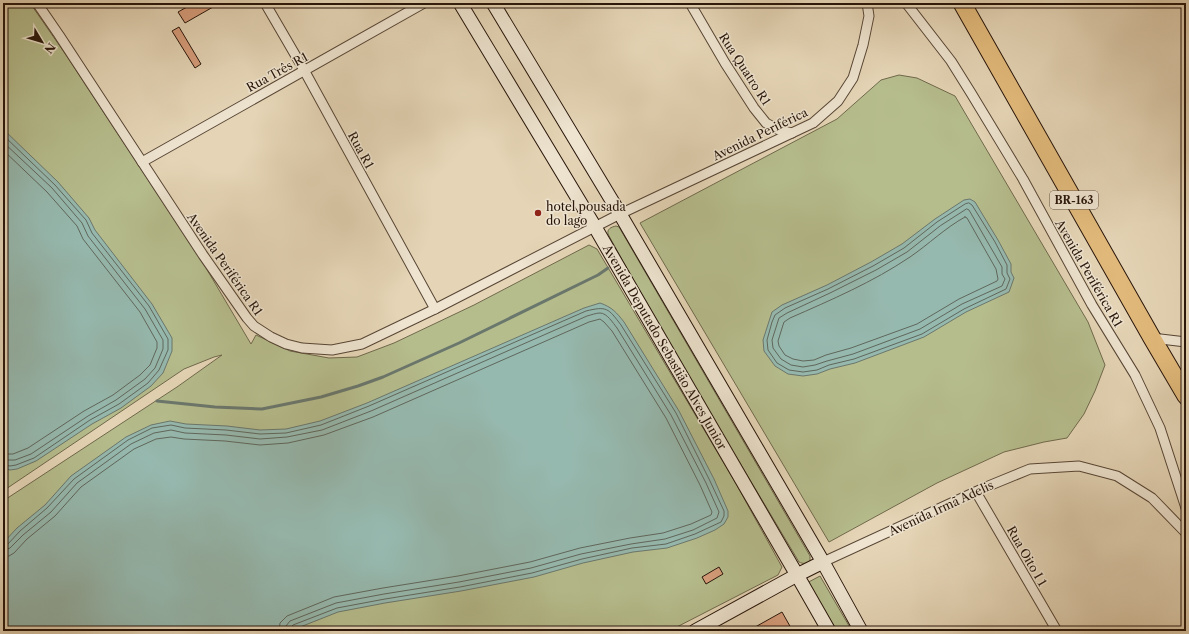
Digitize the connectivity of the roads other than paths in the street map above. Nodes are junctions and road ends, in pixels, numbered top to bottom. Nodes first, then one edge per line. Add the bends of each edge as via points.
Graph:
1 (37, 3) edge
2 (265, 3) edge
3 (424, 3) edge
4 (460, 3) edge
5 (493, 3) edge
6 (690, 3) edge
7 (867, 3) edge
8 (906, 3) edge
9 (962, 3) edge
10 (304, 70) junction
11 (792, 133) junction
12 (142, 162) junction
13 (620, 214) junction
14 (595, 227) junction
15 (435, 309) junction
16 (1152, 338) junction
17 (1186, 342) edge
18 (1186, 396) edge
19 (976, 492) junction
20 (1186, 508) edge
21 (1186, 533) edge
22 (823, 562) junction
23 (798, 574) junction
24 (696, 631) edge
25 (829, 631) edge
26 (861, 631) edge
27 (1057, 631) edge

1 - 12 street, Avenida Periférica R1
2 - 10 street, Rua R1
3 - 10 street, Rua Três R1
4 - 14 street, Avenida Deputado Sebastião Alves Junior
5 - 13 street
6 - 11 street, Rua Quatro R1 via 754,108 766,123
7 - 11 street, Avenida Periférica via 869,16 853,78 838,101 813,122
8 - 20 street, Avenida Periférica R1 via 951,61 1023,179 1092,304 1135,375 1160,428
9 - 16 highway, BR-163
10 - 12 street, Rua Três R1
10 - 15 street, Rua R1
11 - 13 street, Avenida Periférica
12 - 15 street, Avenida Periférica R1 via 247,318 271,337 302,348 332,350 362,344
13 - 14 street, Avenida Periférica
13 - 22 street
14 - 15 street, Avenida Periférica R1
14 - 23 street, Avenida Deputado Sebastião Alves Junior
16 - 17 street
16 - 18 highway, BR-163
19 - 21 street, Avenida Irmã Adelis via 1030,469 1079,466 1117,476 1152,498
19 - 22 street, Avenida Irmã Adelis
19 - 27 street, Rua Oito I 1
22 - 23 street, Avenida Irmã Adelis
22 - 26 street
23 - 24 street, Avenida Irmã Adelis
23 - 25 street, Avenida Deputado Sebastião Alves Junior

